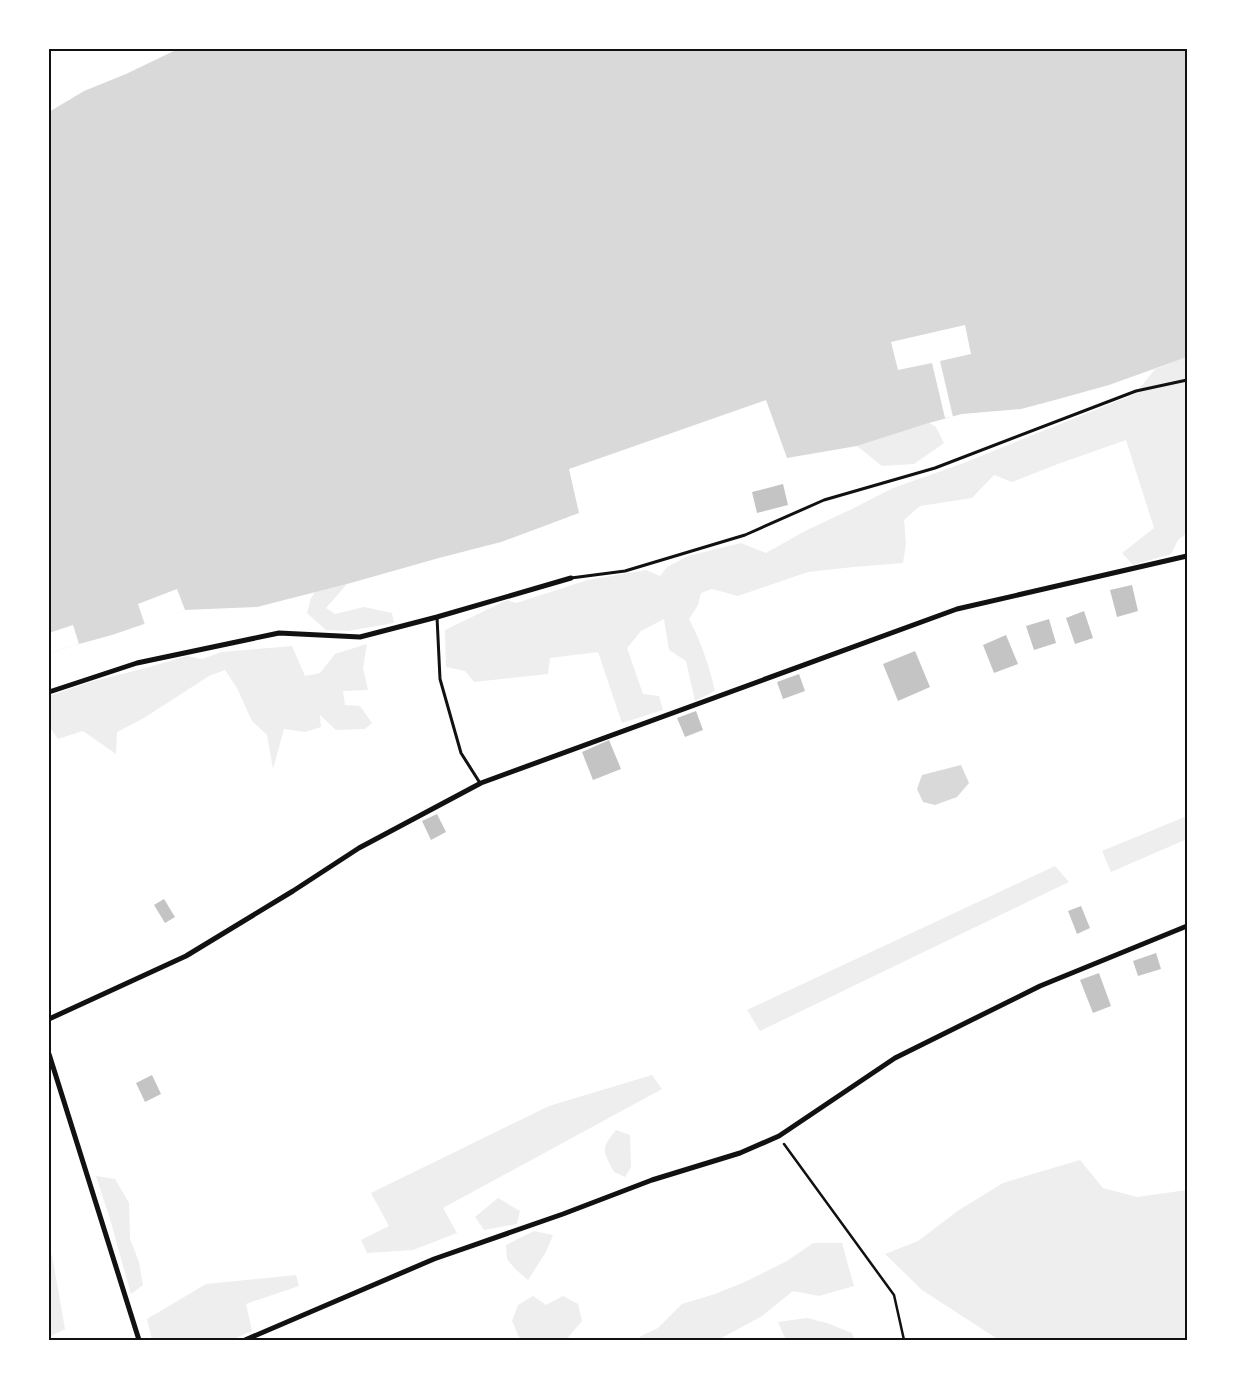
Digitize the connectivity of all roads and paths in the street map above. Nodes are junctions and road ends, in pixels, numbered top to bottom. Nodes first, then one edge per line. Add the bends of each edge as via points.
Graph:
1 (1187, 380) edge
2 (1187, 556) edge
3 (571, 578) joint
4 (437, 617) junction
5 (49, 692) edge
6 (481, 783) junction
7 (1187, 926) edge
8 (49, 1019) edge
9 (49, 1054) edge
10 (778, 1136) junction
11 (139, 1340) edge
12 (245, 1340) edge
13 (904, 1340) edge

1 - 3 lane via 1136,391 935,468 824,500 745,535 625,571
2 - 6 street via 957,609
3 - 4 street
4 - 5 street via 360,637 279,633 137,663
4 - 6 lane via 440,678 461,753
6 - 8 street via 359,848 186,956
7 - 10 street via 1040,986 895,1058
9 - 11 street
10 - 12 street via 740,1153 652,1180 434,1259
10 - 13 path via 894,1294

